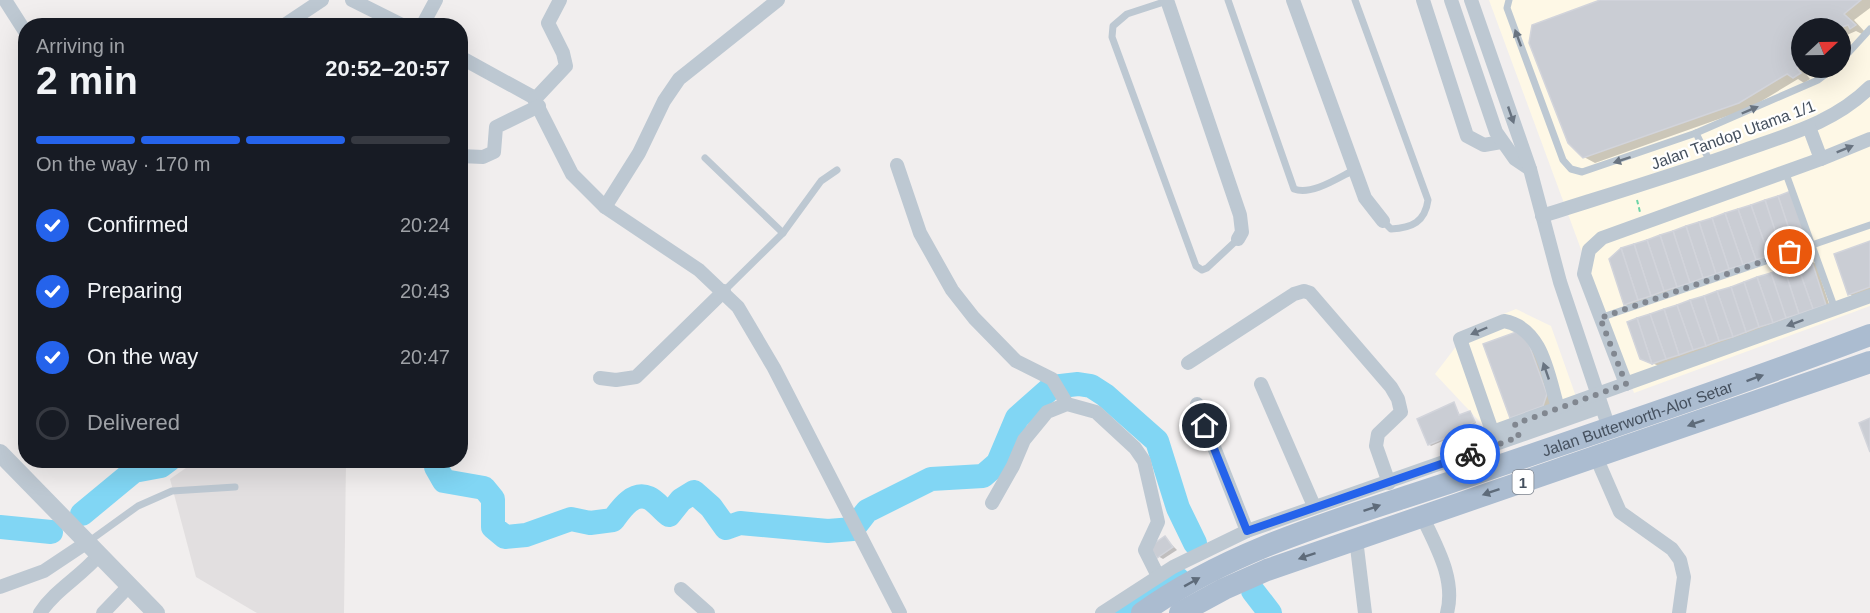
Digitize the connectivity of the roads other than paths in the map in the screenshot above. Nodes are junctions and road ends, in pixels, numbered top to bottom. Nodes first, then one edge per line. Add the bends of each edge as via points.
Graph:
1 (322, 0) edge
2 (352, 0) edge
3 (436, 0) edge
4 (560, 0) edge
5 (778, 0) edge
6 (1168, 0) edge
7 (1228, 0) edge
8 (1293, 0) edge
9 (1355, 0) edge
10 (1423, 0) edge
11 (1451, 0) edge
12 (1471, 0) edge
13 (1509, 0) edge
14 (9, 2) edge
15 (18, 18) edge
16 (298, 18) edge
17 (388, 18) edge
18 (426, 18) edge
19 (1870, 29) edge
20 (1851, 50) edge
21 (468, 65) edge
22 (1821, 78) edge
23 (1870, 87) edge
24 (537, 102) junction
25 (1809, 127) junction
26 (1696, 133) junction
27 (1870, 139) edge
28 (1501, 142) junction
29 (468, 156) edge
30 (705, 158) dead end
31 (1821, 159) junction
32 (1710, 162) junction
33 (897, 165) dead end
34 (1530, 169) junction
35 (837, 170) dead end
36 (1354, 170) junction
37 (1785, 171) junction
38 (605, 207) junction
39 (1542, 216) junction
40 (1383, 221) joint
41 (1870, 225) edge
42 (783, 233) junction
43 (1238, 239) joint
44 (1812, 244) junction
45 (1584, 274) junction
46 (1560, 282) junction
47 (724, 291) junction
48 (1870, 296) edge
49 (1835, 309) junction
50 (1600, 318) junction
51 (1870, 335) edge
52 (1870, 362) edge
53 (1188, 363) dead end
54 (600, 378) dead end
55 (1261, 384) dead end
56 (1626, 384) junction
57 (1599, 401) junction
58 (1066, 403) junction
59 (1197, 404) dead end
60 (1558, 408) junction
61 (1609, 428) junction
62 (1517, 431) junction
63 (0, 453) edge
64 (1596, 457) junction
65 (1389, 483) junction
66 (235, 487) dead end
67 (992, 503) dead end
68 (1314, 506) junction
69 (1422, 516) junction
70 (1247, 531) junction
71 (1356, 539) junction
72 (92, 550) junction
73 (1158, 576) junction
74 (0, 587) edge
75 (128, 587) junction
76 (681, 589) dead end
77 (40, 613) edge
78 (103, 613) edge
79 (156, 613) edge
80 (708, 613) edge
81 (900, 613) edge
82 (1102, 613) edge
83 (1142, 613) edge
84 (1180, 613) edge
85 (1365, 613) edge
86 (1447, 613) edge
87 (1679, 613) edge

1 - 16 street
2 - 17 street
3 - 18 street
4 - 24 street via 548,23 566,66
5 - 38 street via 679,80
6 - 43 street via 1240,215 1242,232
6 - 43 lane via 1126,14 1113,26 1112,37 1196,266 1207,268
7 - 36 lane via 1294,189 1310,190
8 - 36 street
9 - 40 lane via 1428,200 1426,213 1415,225 1391,229
10 - 28 street via 1467,136 1484,145
11 - 28 street
12 -> 34 street
26 -> 13 lane via 1582,172 1571,169 1563,160 1507,8
14 - 15 street
19 - 20 lane
21 - 24 street
26 -> 22 lane
23 - 25 street, Jalan Tandop Utama 1/1 via 1837,114
24 - 29 street via 496,127 494,152 483,157
24 - 38 street via 572,174
25 - 31 street
25 - 32 street, Jalan Tandop Utama 1/1
26 - 32 lane
31 -> 27 street
28 - 34 street
30 - 42 lane
31 - 37 street
32 - 39 street, Jalan Tandop Utama 1/1
33 - 58 street via 920,233 952,290 1016,361 1052,379
34 - 39 street
35 - 42 lane via 821,181
36 - 40 street via 1365,198
37 - 44 lane
37 - 45 street via 1602,238 1589,250
38 - 47 street
39 - 46 street
41 - 44 lane
42 - 47 lane
44 - 49 lane
44 - 50 lane
45 - 46 street
45 - 50 street
46 - 57 street
47 - 54 street via 636,377
47 - 81 street via 738,307 774,368
48 - 49 street
49 -> 56 street
50 - 56 street
61 -> 51 main road, Jalan Butterworth-Alor Setar / 1
52 -> 64 main road, Jalan Butterworth-Alor Setar / 1
53 - 65 street via 1297,292 1310,293 1398,399 1401,412 1378,434 1376,446
55 - 68 street
56 - 57 street
57 - 60 street
57 - 61 street
57 - 62 street
58 - 67 street via 1047,411 1034,425
58 - 73 street via 1096,412 1144,461 1158,522 1145,550
59 - 70 street
60 - 62 street
60 -> 62 street via 1532,335 1511,322 1497,323 1460,339 1491,428
83 -> 61 main road, Jalan Butterworth-Alor Setar / 1 via 1212,570 1263,548
62 - 65 street
63 - 72 street
64 -> 69 main road, Jalan Butterworth-Alor Setar / 1
64 - 87 street via 1620,512 1672,549 1680,560 1684,578
65 - 68 street
66 - 72 lane via 172,491 138,506
68 - 70 street
69 - 71 main road, Jalan Butterworth-Alor Setar / 1
69 - 86 street via 1449,583
70 - 73 street
71 -> 84 main road, Jalan Butterworth-Alor Setar / 1 via 1267,570
71 - 85 street
72 - 74 street
72 - 75 street
72 - 77 street via 86,571 52,595
73 - 82 street
75 - 78 street
75 - 79 street
76 - 80 street

